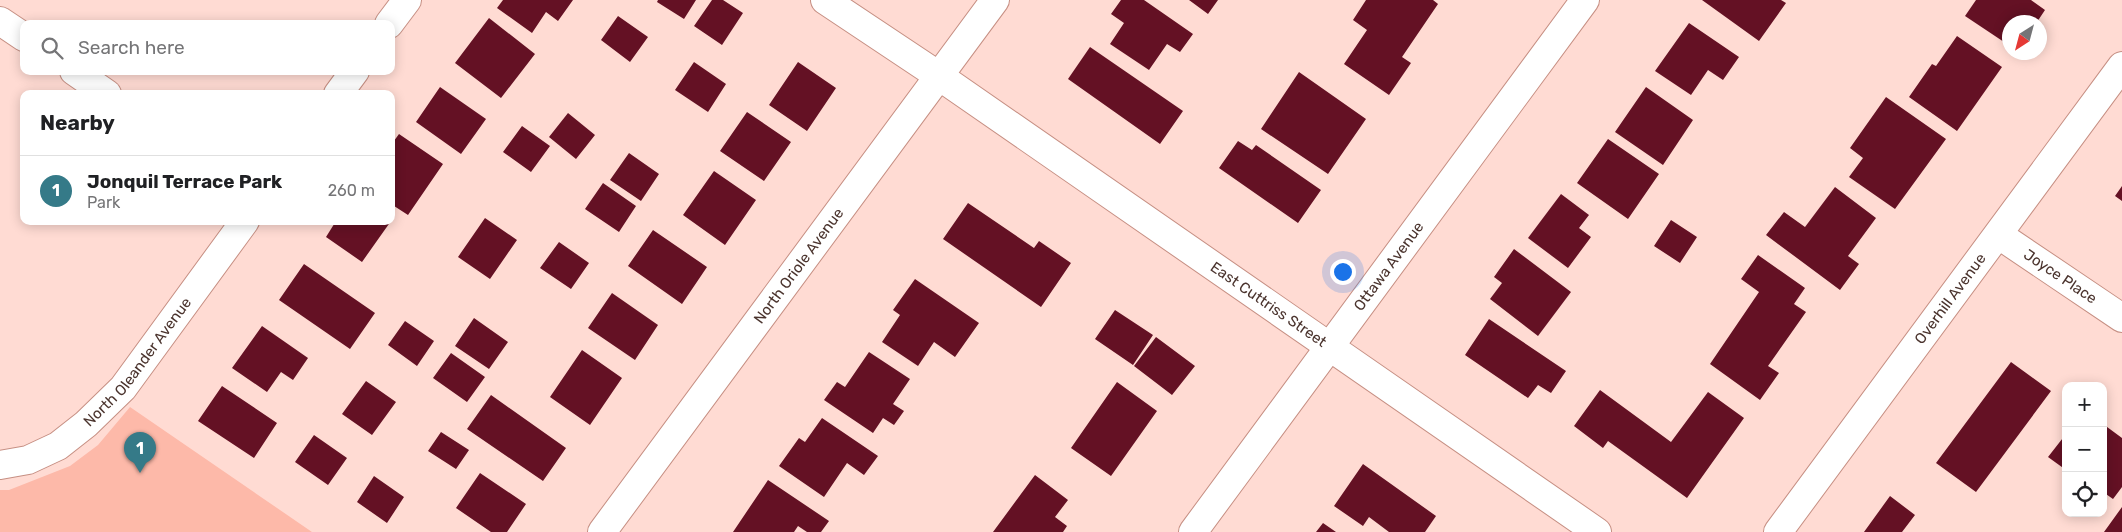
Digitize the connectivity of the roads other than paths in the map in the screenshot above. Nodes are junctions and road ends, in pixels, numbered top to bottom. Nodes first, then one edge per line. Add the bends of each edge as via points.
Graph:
1 (407, 0) edge
2 (825, 0) edge
3 (994, 0) edge
4 (1585, 0) edge
5 (392, 20) edge
6 (0, 21) edge
7 (20, 34) edge
8 (2122, 66) edge
9 (80, 75) edge
10 (351, 75) edge
11 (938, 76) junction
12 (100, 90) edge
13 (341, 90) edge
14 (242, 225) edge
15 (1999, 235) junction
16 (2122, 318) edge
17 (1329, 348) junction
18 (0, 465) edge
19 (602, 532) edge
20 (1193, 532) edge
21 (1597, 532) edge
22 (1778, 532) edge

1 - 5 street
2 - 11 street, East Cuttriss Street
3 - 11 street, North Oriole Avenue
4 - 17 street, Ottawa Avenue
6 - 7 street
8 - 15 street, Overhill Avenue
9 - 12 street
10 - 13 street
11 - 17 street, East Cuttriss Street
11 - 19 street, North Oriole Avenue
14 - 18 street, North Oleander Avenue via 123,388 58,446 28,460
15 - 16 street, Joyce Place
15 - 22 street, Overhill Avenue
17 - 20 street, Ottawa Avenue
17 - 21 street, East Cuttriss Street

